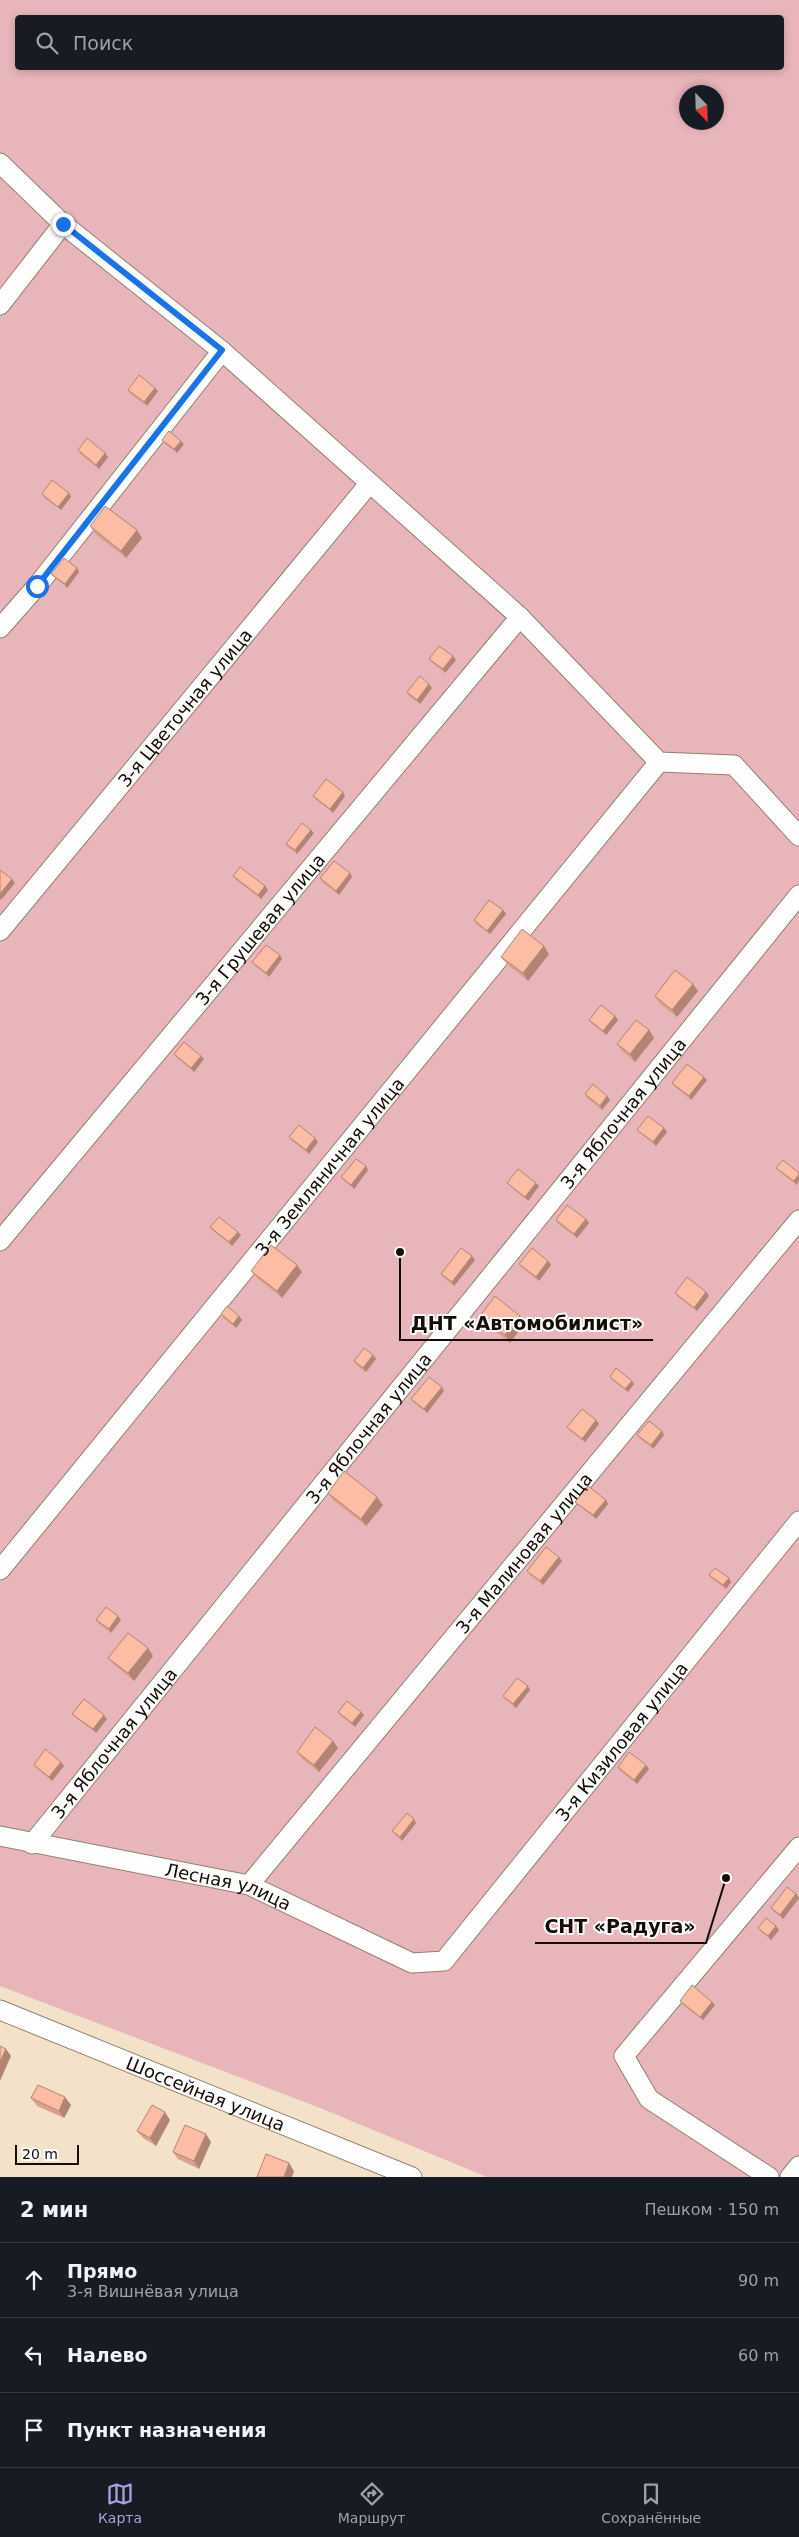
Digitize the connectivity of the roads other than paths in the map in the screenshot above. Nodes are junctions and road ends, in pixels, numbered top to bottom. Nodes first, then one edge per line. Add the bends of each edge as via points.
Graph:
1 (0, 163) edge
2 (63, 224) junction
3 (0, 305) edge
4 (222, 350) junction
5 (369, 484) junction
6 (520, 617) junction
7 (0, 628) edge
8 (658, 762) junction
9 (799, 836) edge
10 (799, 895) edge
11 (0, 931) edge
12 (799, 1220) edge
13 (0, 1241) edge
14 (799, 1521) edge
15 (0, 1570) edge
16 (0, 1836) edge
17 (32, 1844) junction
18 (799, 1847) edge
19 (249, 1885) junction
20 (444, 1962) joint
21 (0, 2010) edge
22 (799, 2166) edge
23 (412, 2177) edge
24 (769, 2177) edge
25 (790, 2177) edge

1 - 2 street
2 - 3 street
2 - 4 street
4 - 5 street
4 - 7 street via 37,586
5 - 6 street
5 - 11 street, 3-я Цветочная улица
6 - 8 street
6 - 13 street, 3-я Грушевая улица
8 - 9 street via 734,765
8 - 15 street, 3-я Земляничная улица
10 - 17 street, 3-я Яблочная улица
12 - 19 street, 3-я Малиновая улица
14 - 20 street, 3-я Кизиловая улица
16 - 17 street, Лесная улица
17 - 19 street, Лесная улица
18 - 24 street via 624,2056 649,2099
19 - 20 street, Лесная улица via 412,1963
21 - 23 street, Шоссейная улица
22 - 25 street

